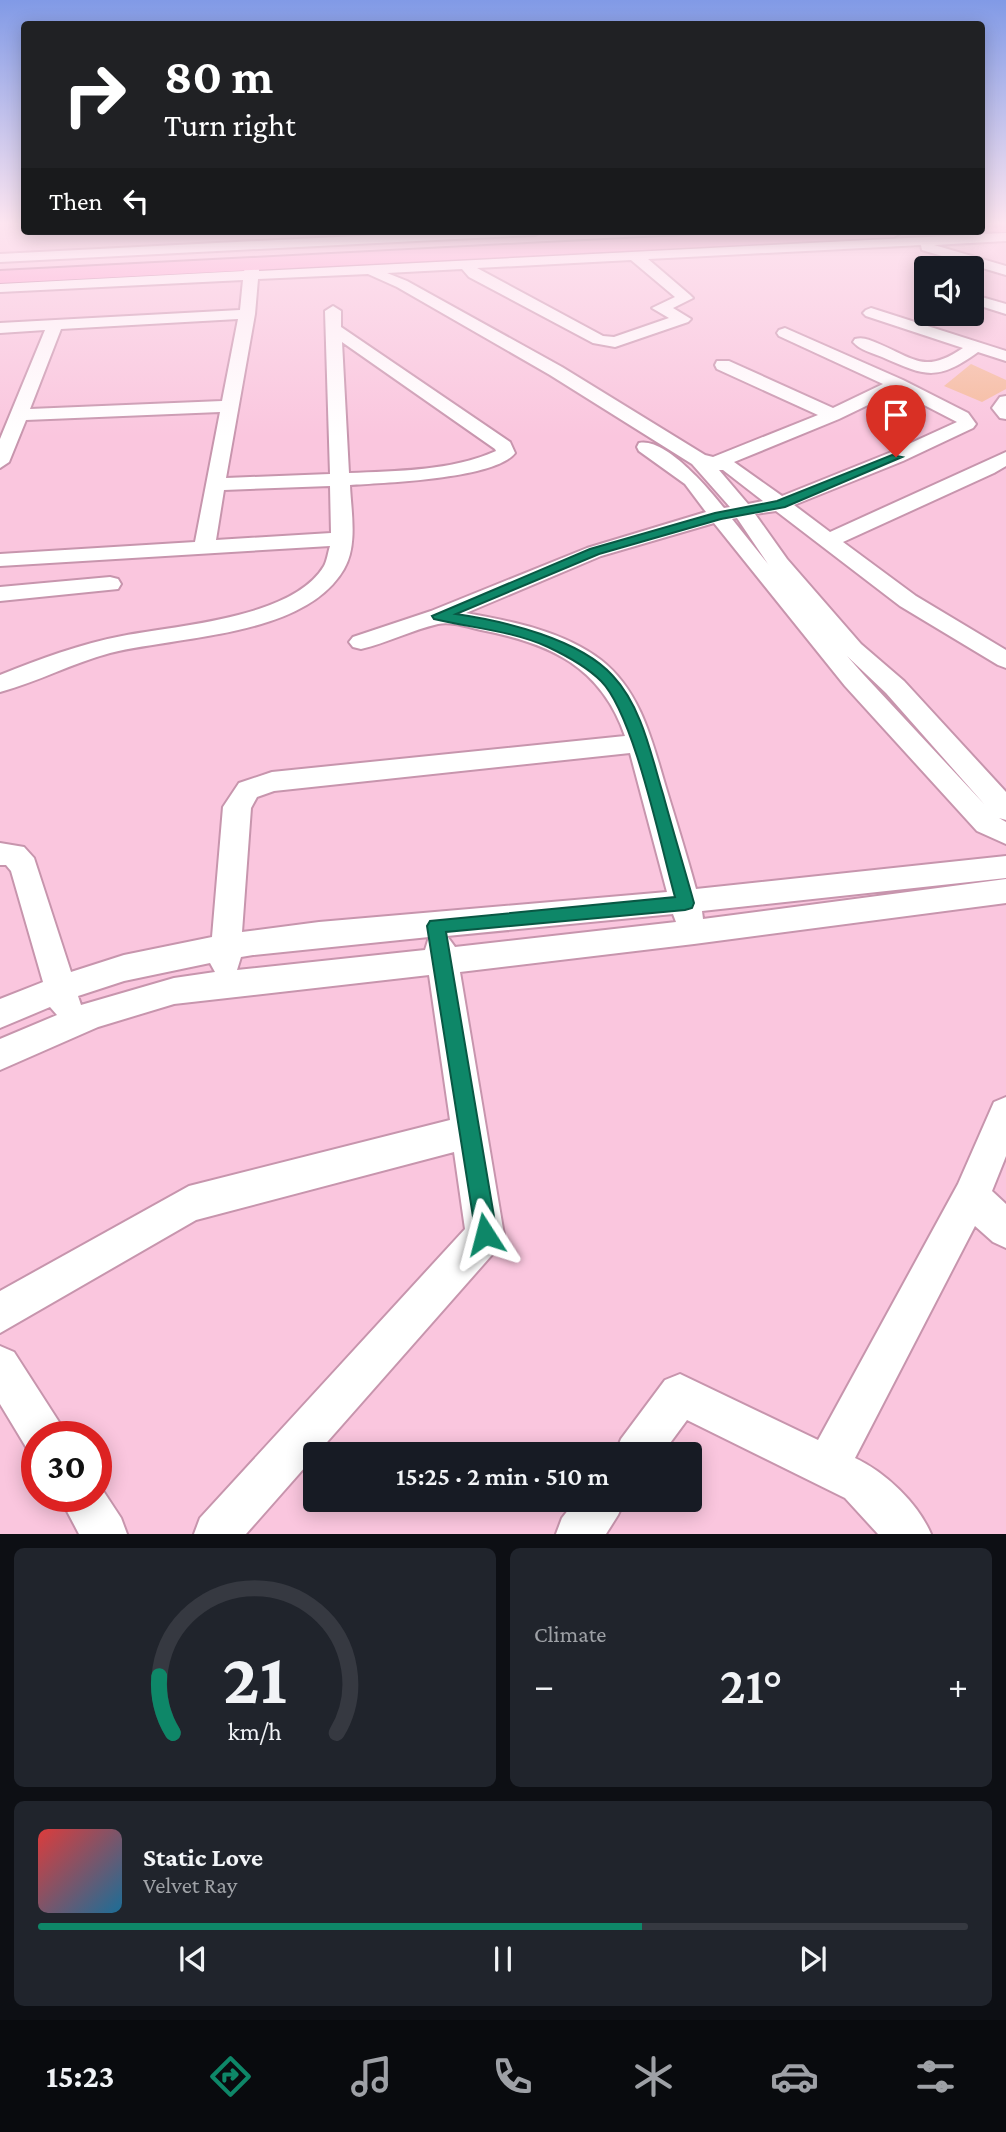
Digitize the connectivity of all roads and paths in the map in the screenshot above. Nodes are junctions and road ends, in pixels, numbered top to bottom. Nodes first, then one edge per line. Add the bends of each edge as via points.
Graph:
1 (249, 294) edge
2 (396, 294) edge
3 (511, 294) edge
4 (680, 294) edge
5 (984, 302) edge
6 (1006, 309) edge
7 (436, 311) junction
8 (872, 313) dead end
9 (247, 314) junction
10 (914, 324) edge
11 (55, 325) junction
12 (911, 326) junction
13 (0, 328) edge
14 (785, 333) dead end
15 (861, 342) dead end
16 (975, 347) junction
17 (880, 350) junction
18 (1006, 356) edge
19 (723, 365) dead end
20 (897, 384) junction
21 (1006, 401) edge
22 (608, 403) junction
23 (231, 406) junction
24 (586, 409) junction
25 (1006, 414) edge
26 (19, 415) junction
27 (833, 415) junction
28 (1006, 458) edge
29 (708, 461) junction
30 (0, 462) edge
31 (986, 469) junction
32 (1006, 478) edge
33 (340, 479) junction
34 (216, 484) junction
35 (780, 504) junction
36 (742, 511) junction
37 (719, 515) junction
38 (342, 539) junction
39 (828, 541) junction
40 (204, 547) junction
41 (0, 560) edge
42 (110, 584) dead end
43 (0, 594) edge
44 (439, 616) junction
45 (361, 642) dead end
46 (1006, 660) edge
47 (0, 684) edge
48 (909, 702) junction
49 (886, 711) junction
50 (640, 743) junction
51 (1006, 810) edge
52 (1006, 834) edge
53 (0, 854) edge
54 (1006, 867) edge
55 (1006, 891) edge
56 (690, 917) junction
57 (439, 944) junction
58 (225, 948) junction
59 (225, 985) junction
60 (60, 989) junction
61 (0, 1014) edge
62 (72, 1023) junction
63 (0, 1055) edge
64 (1006, 1113) edge
65 (469, 1132) junction
66 (971, 1197) junction
67 (1006, 1229) edge
68 (0, 1313) edge
69 (0, 1366) edge
70 (34, 1421) edge
71 (645, 1442) edge
72 (827, 1467) junction
73 (91, 1512) edge
74 (594, 1512) edge
75 (105, 1534) edge
76 (216, 1534) edge
77 (578, 1534) edge
78 (909, 1534) edge

1 - 9 street
2 - 7 street
3 - 4 street via 599,340 615,342 683,319 660,308 685,298
5 - 6 street
7 - 22 street
7 - 24 street
8 - 12 street
9 - 11 street
9 - 23 street
10 - 12 street
11 - 13 street
11 - 26 street
12 - 16 street
12 - 17 street
14 - 20 street
15 - 17 street
16 - 17 street via 935,370
16 - 18 street
19 - 27 street
20 - 27 street
20 - 35 street via 962,417 967,425
21 - 25 street via 1000,408
22 - 24 street
22 - 29 street
23 - 26 street
23 - 34 street
24 - 37 street via 692,480
26 - 30 street
27 - 29 street
28 - 31 street
29 - 35 street via 729,466
29 - 36 street
31 - 32 street
31 - 39 street
33 - 33 street via 472,468 507,451 333,319
33 - 34 street
33 - 38 street
34 - 40 street
35 - 36 street
35 - 39 street
36 - 37 street
36 - 48 street via 779,564 853,649
37 - 44 street via 594,552
37 - 49 street via 854,680
38 - 40 street
38 - 47 street via 340,563 334,572 280,608 232,625 92,650
39 - 46 street via 908,601
40 - 41 street
42 - 43 street
44 - 45 street
44 - 50 street via 550,642 586,661 609,680
48 - 49 street
48 - 51 street
49 - 52 street via 987,824
50 - 56 street
50 - 58 street via 272,782 248,790 237,807
53 - 60 street via 14,855 24,866
54 - 56 street
55 - 56 street
56 - 57 street
57 - 58 street
57 - 59 street
57 - 65 street
58 - 59 street
58 - 60 street via 173,955
59 - 62 street via 174,991
60 - 61 street
60 - 62 street
62 - 63 street
64 - 66 street
65 - 68 street via 189,1203
65 - 76 street via 485,1234
66 - 67 street
66 - 72 street
69 - 70 street
71 - 72 street via 680,1395
72 - 78 street via 860,1483
73 - 75 street
74 - 77 street

